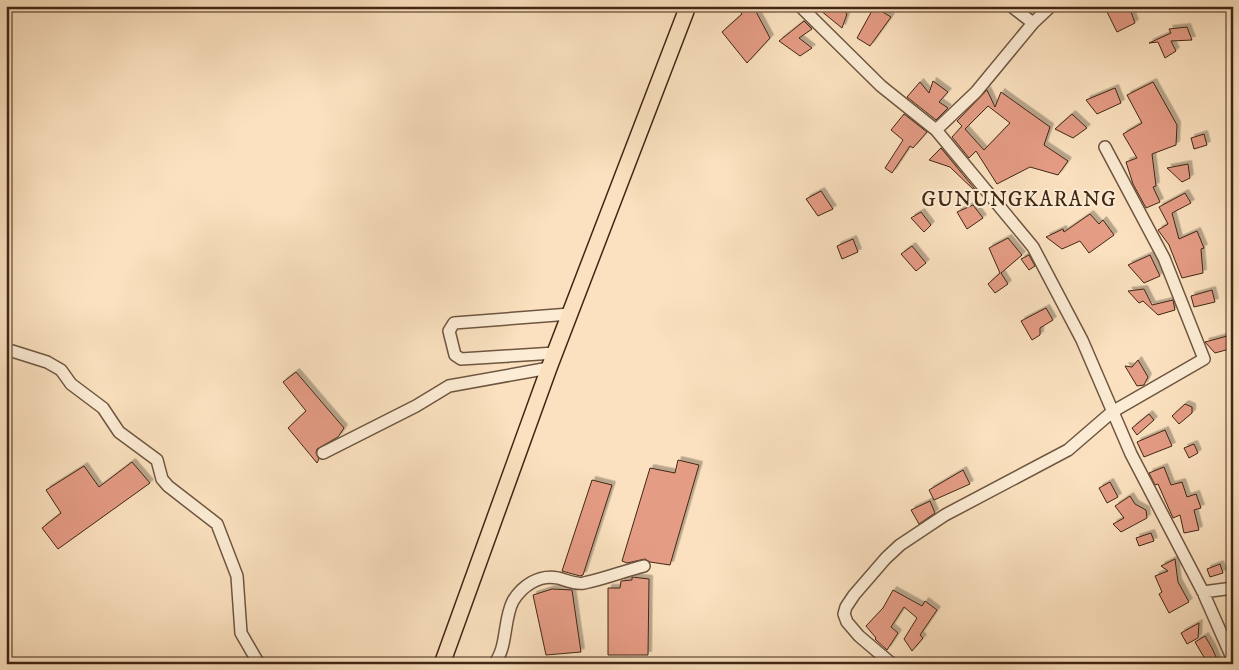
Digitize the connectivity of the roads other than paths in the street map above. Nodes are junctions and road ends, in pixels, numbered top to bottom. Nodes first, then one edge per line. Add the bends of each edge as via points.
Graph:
1 (688, 6) edge
2 (1011, 6) edge
3 (1051, 6) edge
4 (803, 7) edge
5 (1033, 22) junction
6 (936, 130) junction
7 (1105, 147) dead end
8 (570, 314) junction
9 (12, 351) dead end
10 (555, 353) junction
11 (549, 368) junction
12 (1112, 412) junction
13 (323, 453) dead end
14 (644, 566) dead end
15 (1233, 588) edge
16 (1203, 592) junction
17 (1233, 660) edge
18 (260, 664) edge
19 (442, 664) edge
20 (494, 664) edge
21 (892, 664) edge

1 - 8 main road
2 - 5 street
3 - 5 street
4 - 6 street via 881,86
5 - 6 street via 976,92
6 - 12 street via 1033,246 1082,340
7 - 12 street via 1164,258 1204,359
8 - 10 main road
8 - 10 street via 454,323 449,331 455,355 461,359
9 - 18 street via 61,370 71,384 103,408 119,432 157,460 162,479 168,486 216,522 237,576 241,633
10 - 11 main road
11 - 13 street via 449,386
11 - 19 main road
12 - 16 street
12 - 21 street via 1068,450 917,533 900,545 868,578 846,606 844,614 859,636
14 - 20 street via 584,583 543,578 521,589 512,603
15 - 16 street
16 - 17 street

